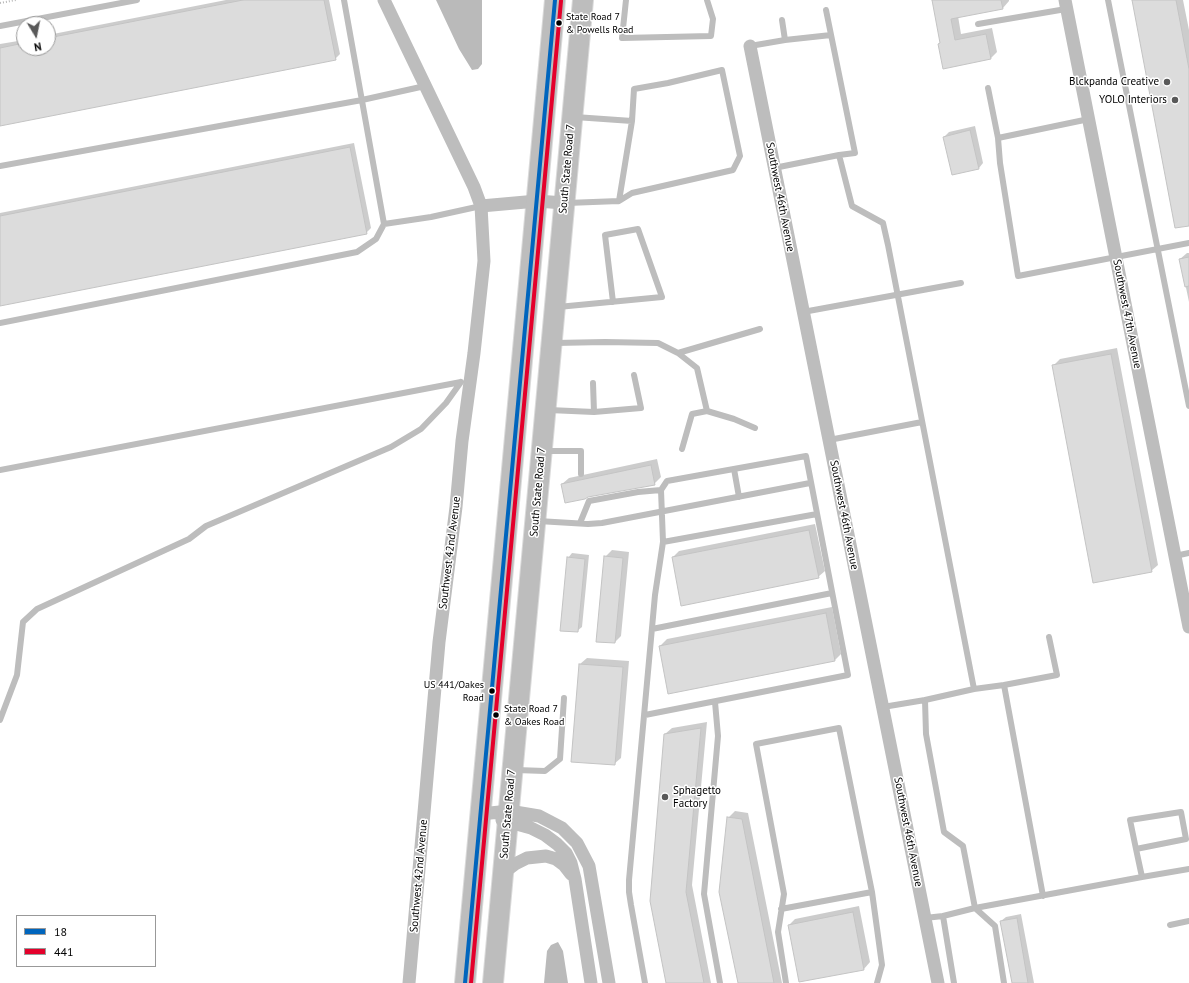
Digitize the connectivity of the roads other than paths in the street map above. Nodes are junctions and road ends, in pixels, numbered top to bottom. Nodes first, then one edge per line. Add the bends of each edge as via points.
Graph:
1 (137, 0) edge
2 (344, 0) edge
3 (384, 0) edge
4 (555, 0) edge
5 (583, 0) edge
6 (626, 0) edge
7 (707, 0) edge
8 (1108, 0) edge
9 (1066, 4) edge
10 (826, 10) dead end
11 (782, 20) dead end
12 (978, 24) dead end
13 (0, 26) edge
14 (831, 35) junction
15 (785, 40) junction
16 (750, 46) joint
17 (425, 86) junction
18 (988, 88) dead end
19 (362, 100) junction
20 (572, 117) junction
21 (1089, 119) junction
22 (632, 121) junction
23 (998, 138) junction
24 (839, 155) junction
25 (0, 166) edge
26 (774, 168) junction
27 (537, 201) junction
28 (620, 201) junction
29 (564, 204) junction
30 (482, 206) junction
31 (384, 224) junction
32 (1189, 243) edge
33 (1158, 249) junction
34 (1116, 257) junction
35 (961, 283) dead end
36 (898, 294) junction
37 (612, 302) junction
38 (554, 308) junction
39 (803, 312) junction
40 (0, 324) edge
41 (760, 330) dead end
42 (551, 343) junction
43 (678, 353) junction
44 (634, 375) dead end
45 (466, 381) junction
46 (593, 383) dead end
47 (1189, 406) edge
48 (545, 410) junction
49 (706, 411) junction
50 (594, 412) junction
51 (922, 422) junction
52 (755, 428) dead end
53 (829, 440) junction
54 (682, 449) dead end
55 (541, 451) junction
56 (734, 469) junction
57 (0, 470) edge
58 (580, 474) dead end
59 (511, 477) junction
60 (810, 483) junction
61 (660, 490) junction
62 (740, 497) junction
63 (661, 512) junction
64 (817, 514) junction
65 (535, 520) junction
66 (580, 524) junction
67 (663, 542) junction
68 (1189, 553) edge
69 (1175, 556) junction
70 (832, 593) junction
71 (1189, 627) edge
72 (652, 629) junction
73 (1049, 637) dead end
74 (1004, 685) junction
75 (974, 689) junction
76 (564, 698) dead end
77 (925, 700) junction
78 (715, 702) junction
79 (883, 707) junction
80 (645, 715) junction
81 (0, 720) edge
82 (512, 770) junction
83 (481, 814) junction
84 (508, 816) junction
85 (1136, 849) junction
86 (1189, 869) edge
87 (503, 873) junction
88 (1142, 877) junction
89 (575, 879) junction
90 (872, 892) junction
91 (1043, 896) junction
92 (975, 908) junction
93 (781, 909) junction
94 (944, 916) junction
95 (925, 918) junction
96 (1189, 921) edge
97 (1170, 925) dead end
98 (409, 983) edge
99 (465, 983) edge
100 (493, 983) edge
101 (592, 983) edge
102 (609, 983) edge
103 (645, 983) edge
104 (720, 983) edge
105 (786, 983) edge
106 (877, 983) edge
107 (938, 983) edge
108 (954, 983) edge
109 (1004, 983) edge

1 - 13 lane
2 - 19 lane
3 - 17 street
4 - 27 main road
5 - 20 main road, South State Road 7
6 - 7 lane via 622,38 711,36 713,19
8 - 33 lane
9 - 12 lane
9 - 21 street, Southwest 47th Avenue
10 - 14 lane
11 - 15 lane
14 - 15 lane
14 - 24 lane via 855,153
15 - 16 lane
16 - 26 street, Southwest 46th Avenue
17 - 19 lane
17 - 30 street
18 - 23 lane
19 - 25 lane
19 - 31 lane
20 - 22 lane
20 - 29 main road, South State Road 7
21 - 23 lane
21 - 34 street, Southwest 47th Avenue
22 - 28 lane
22 - 28 lane via 634,89 722,70 740,156 733,170 632,194
23 - 34 lane via 1018,276
24 - 26 lane
24 - 36 lane via 852,206 883,223
26 - 39 street, Southwest 46th Avenue
27 - 29 street
27 - 30 street
27 - 59 main road
28 - 29 lane
29 - 38 main road, South State Road 7
30 - 31 lane
30 - 45 street, Southwest 42nd Avenue via 484,261
31 - 40 lane via 376,239 357,252
32 - 33 lane
33 - 34 lane
33 - 47 lane
34 - 69 street, Southwest 47th Avenue
35 - 36 lane
36 - 39 lane
36 - 51 lane
37 - 37 lane via 662,297 638,229 605,235
37 - 38 lane
38 - 42 main road, South State Road 7
39 - 53 street, Southwest 46th Avenue
41 - 43 lane
42 - 43 lane via 658,343
42 - 48 main road, South State Road 7
43 - 49 lane via 697,368
44 - 50 lane via 642,408
45 - 57 lane
45 - 81 lane via 421,429 391,447 206,526 189,539 37,609 23,622 17,675
45 - 98 street, Southwest 42nd Avenue via 456,507 439,642
46 - 50 lane
48 - 50 lane
48 - 55 main road, South State Road 7
49 - 52 lane
49 - 54 lane via 692,414
51 - 53 lane
51 - 75 lane
53 - 79 street, Southwest 46th Avenue
55 - 58 lane via 581,451
55 - 65 main road, South State Road 7
56 - 60 lane via 806,456
56 - 61 lane via 667,481
56 - 62 lane
59 - 65 main road via 521,506 527,515
59 - 83 main road
60 - 62 lane
60 - 64 lane
61 - 63 lane
61 - 66 lane via 589,501
62 - 63 lane
63 - 66 lane via 602,523
63 - 67 lane
64 - 67 lane
64 - 70 lane
65 - 66 lane
65 - 82 main road, South State Road 7
67 - 72 lane
68 - 69 lane
69 - 71 street, Southwest 47th Avenue
70 - 72 lane
70 - 78 lane via 848,675
72 - 80 lane
73 - 74 lane via 1057,675
74 - 75 lane
74 - 91 lane
75 - 77 lane
76 - 82 lane via 560,759 545,771
77 - 79 lane
77 - 92 lane via 926,734 944,832 963,846
78 - 80 lane
78 - 104 lane via 718,736 704,894
79 - 95 street, Southwest 46th Avenue
80 - 103 lane via 629,892
82 - 84 main road, South State Road 7
83 - 84 street
83 - 99 main road
84 - 87 main road, South State Road 7
84 - 89 street via 557,844 566,853
84 - 102 street via 539,816 562,828 577,843 589,866
85 - 85 lane via 1130,820 1181,812 1186,839
85 - 88 lane
86 - 88 lane
87 - 89 street via 527,858 546,856 564,865
87 - 100 main road, South State Road 7
88 - 91 lane
89 - 101 street
90 - 93 lane
90 - 93 lane via 839,728 756,744 784,894
90 - 106 lane via 882,965
91 - 92 lane
92 - 94 lane
92 - 109 lane via 995,926
93 - 105 lane via 778,932
94 - 95 lane
94 - 108 lane
95 - 107 street, Southwest 46th Avenue
96 - 97 lane

